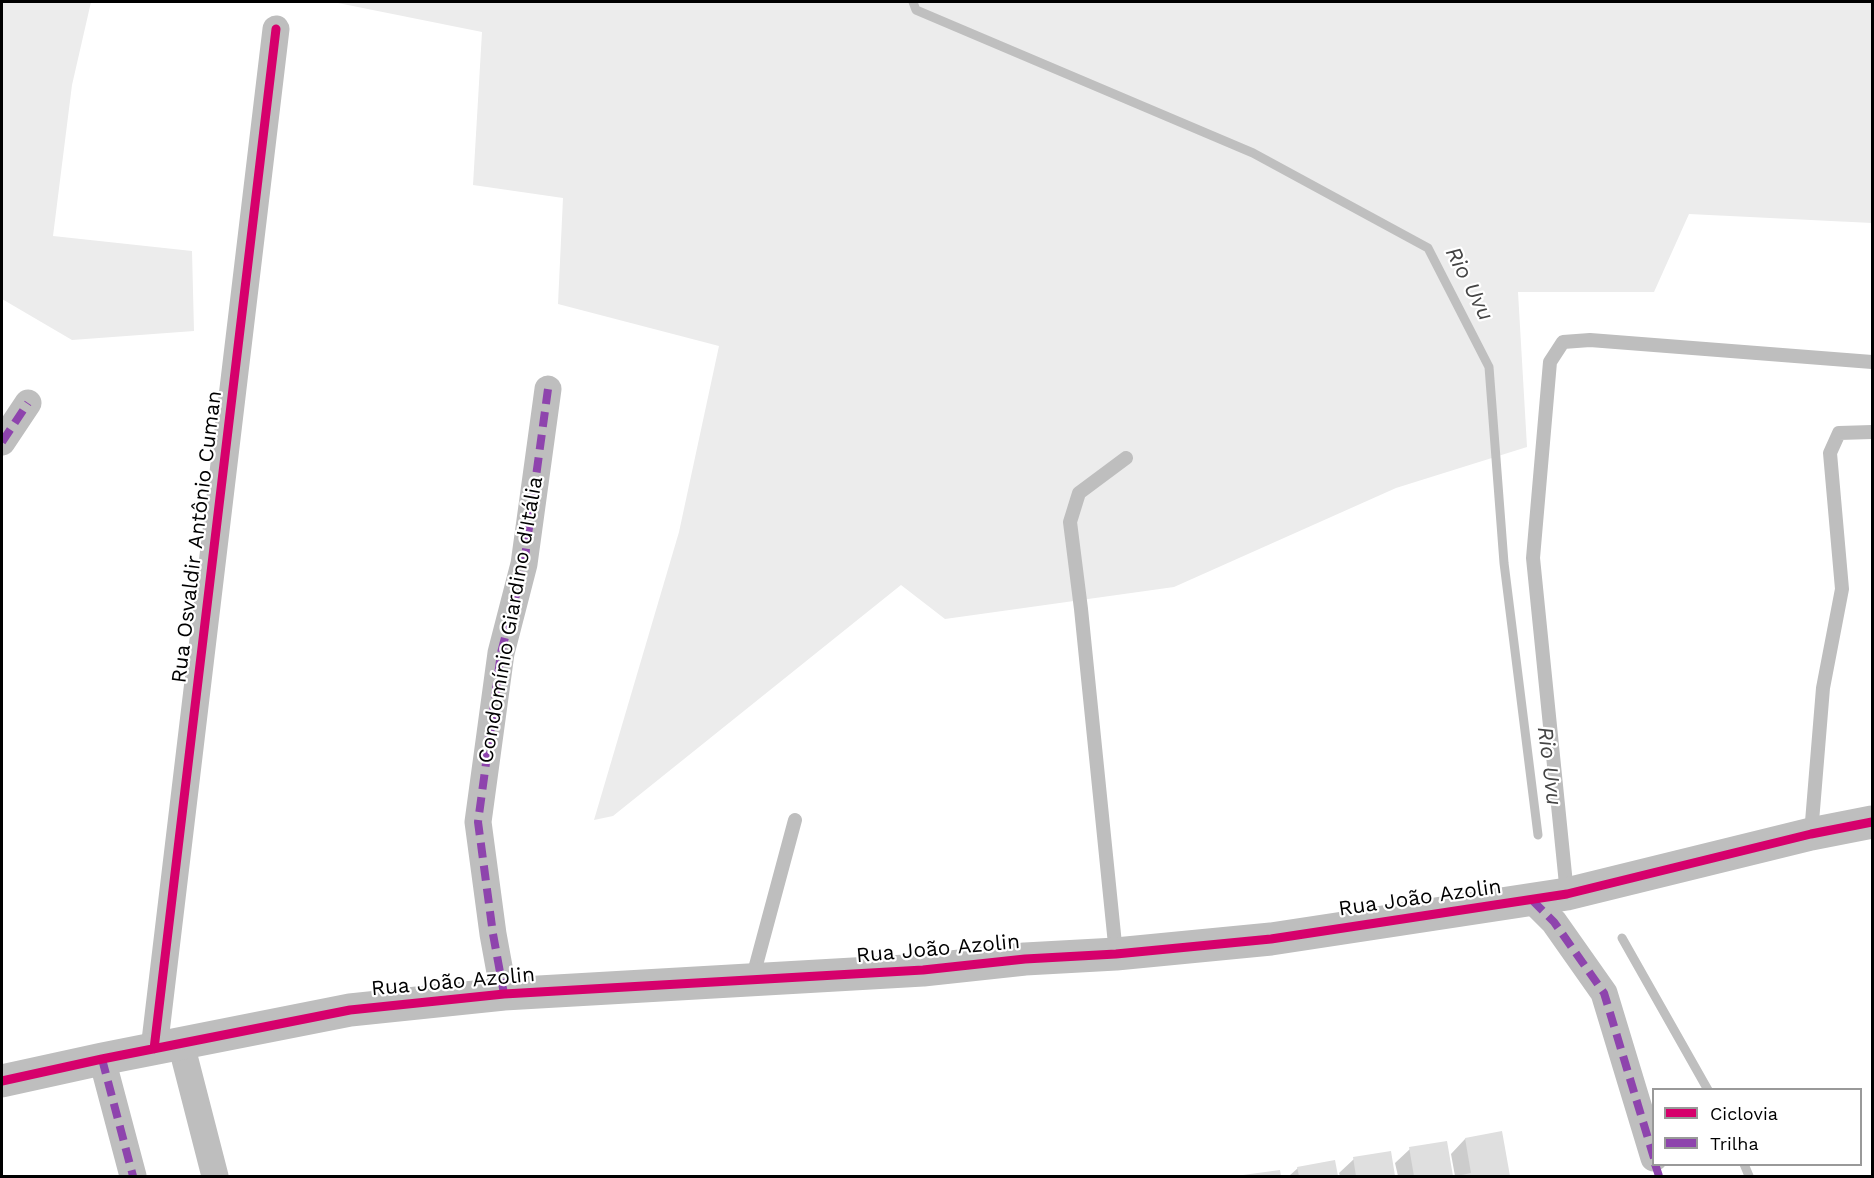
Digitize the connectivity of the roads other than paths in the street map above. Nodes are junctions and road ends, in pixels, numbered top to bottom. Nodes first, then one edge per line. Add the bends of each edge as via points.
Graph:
1 (276, 29) dead end
2 (1872, 362) edge
3 (548, 389) dead end
4 (28, 403) dead end
5 (1872, 432) edge
6 (2, 442) edge
7 (1126, 458) dead end
8 (795, 819) dead end
9 (1872, 822) edge
10 (1811, 834) junction
11 (1568, 894) junction
12 (1532, 900) junction
13 (1116, 954) junction
14 (752, 980) junction
15 (504, 994) junction
16 (167, 1046) junction
17 (102, 1059) junction
18 (2, 1081) edge
19 (1652, 1155) edge
20 (134, 1176) edge
21 (215, 1176) edge

1 - 16 street, Rua Osvaldir Antônio Cuman
2 - 11 lane via 1590,340 1563,342 1550,362 1533,558
3 - 15 street, Condomínio Giardino d'Itália via 524,564 501,653 478,822
4 - 6 street
5 - 10 lane via 1839,433 1830,453 1842,589 1823,688
7 - 13 lane via 1079,493 1070,522
8 - 14 lane
9 - 10 street, Rua João Azolin
10 - 11 street, Rua João Azolin
11 - 12 street, Rua João Azolin
12 - 13 street, Rua João Azolin via 1271,939
12 - 19 street via 1554,922 1604,993
13 - 14 street, Rua João Azolin
14 - 15 street, Rua João Azolin
15 - 16 street, Rua João Azolin via 350,1010
16 - 17 street, Rua João Azolin
16 - 21 street
17 - 18 street, Rua João Azolin
17 - 20 street

